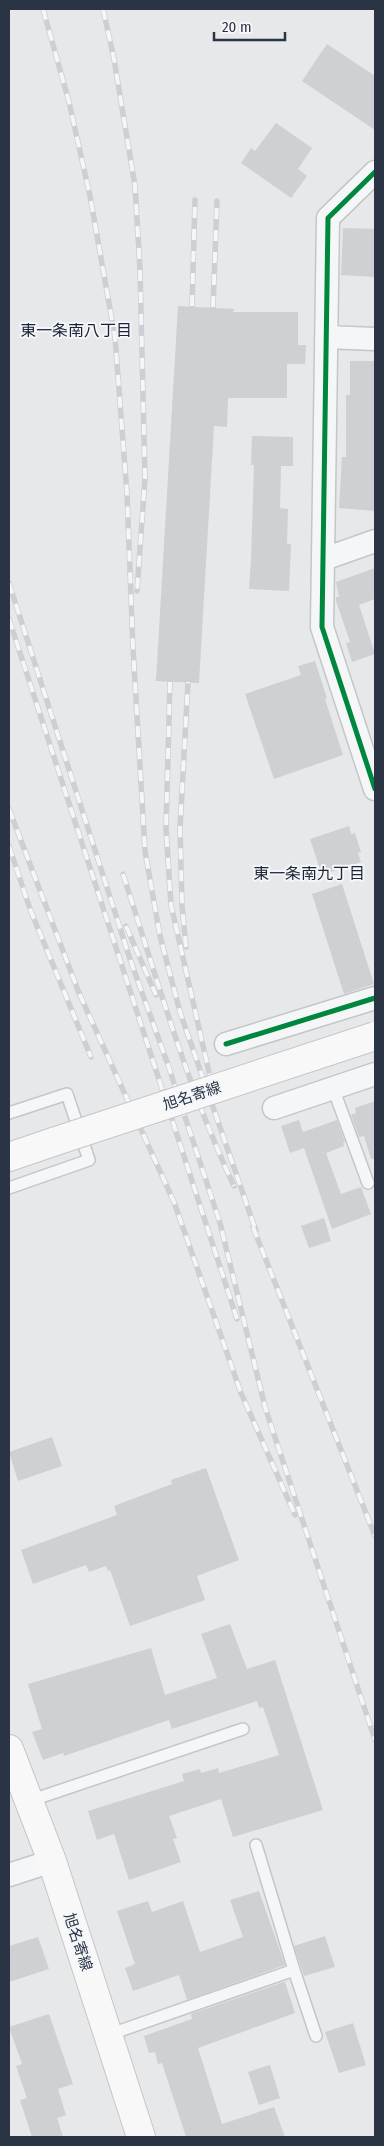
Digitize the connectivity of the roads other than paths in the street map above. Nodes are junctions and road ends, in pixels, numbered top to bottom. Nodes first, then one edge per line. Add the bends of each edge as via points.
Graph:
1 (375, 172) edge
2 (326, 337) junction
3 (375, 339) edge
4 (375, 541) edge
5 (324, 559) junction
6 (375, 789) edge
7 (375, 998) edge
8 (375, 1036) edge
9 (226, 1044) dead end
10 (375, 1074) edge
11 (334, 1088) junction
12 (274, 1108) dead end
13 (9, 1113) edge
14 (9, 1157) edge
15 (368, 1183) dead end
16 (9, 1188) edge
17 (242, 1729) dead end
18 (9, 1749) edge
19 (29, 1801) junction
20 (256, 1845) dead end
21 (52, 1861) junction
22 (9, 1875) edge
23 (294, 1970) junction
24 (108, 2035) junction
25 (316, 2036) dead end
26 (141, 2137) edge

1 - 2 street via 328,218
2 - 3 street
2 - 5 street
4 - 5 street
5 - 6 street via 322,627
7 - 9 street
8 - 14 main road, 旭名寄線, bridge
10 - 11 street
11 - 12 street
11 - 15 lane
13 - 16 lane via 67,1094 89,1160
17 - 19 lane
18 - 19 main road, 旭名寄線
19 - 21 main road, 旭名寄線
20 - 23 lane
21 - 22 street
21 - 24 main road, 旭名寄線
23 - 24 lane
23 - 25 lane
24 - 26 main road, 旭名寄線

